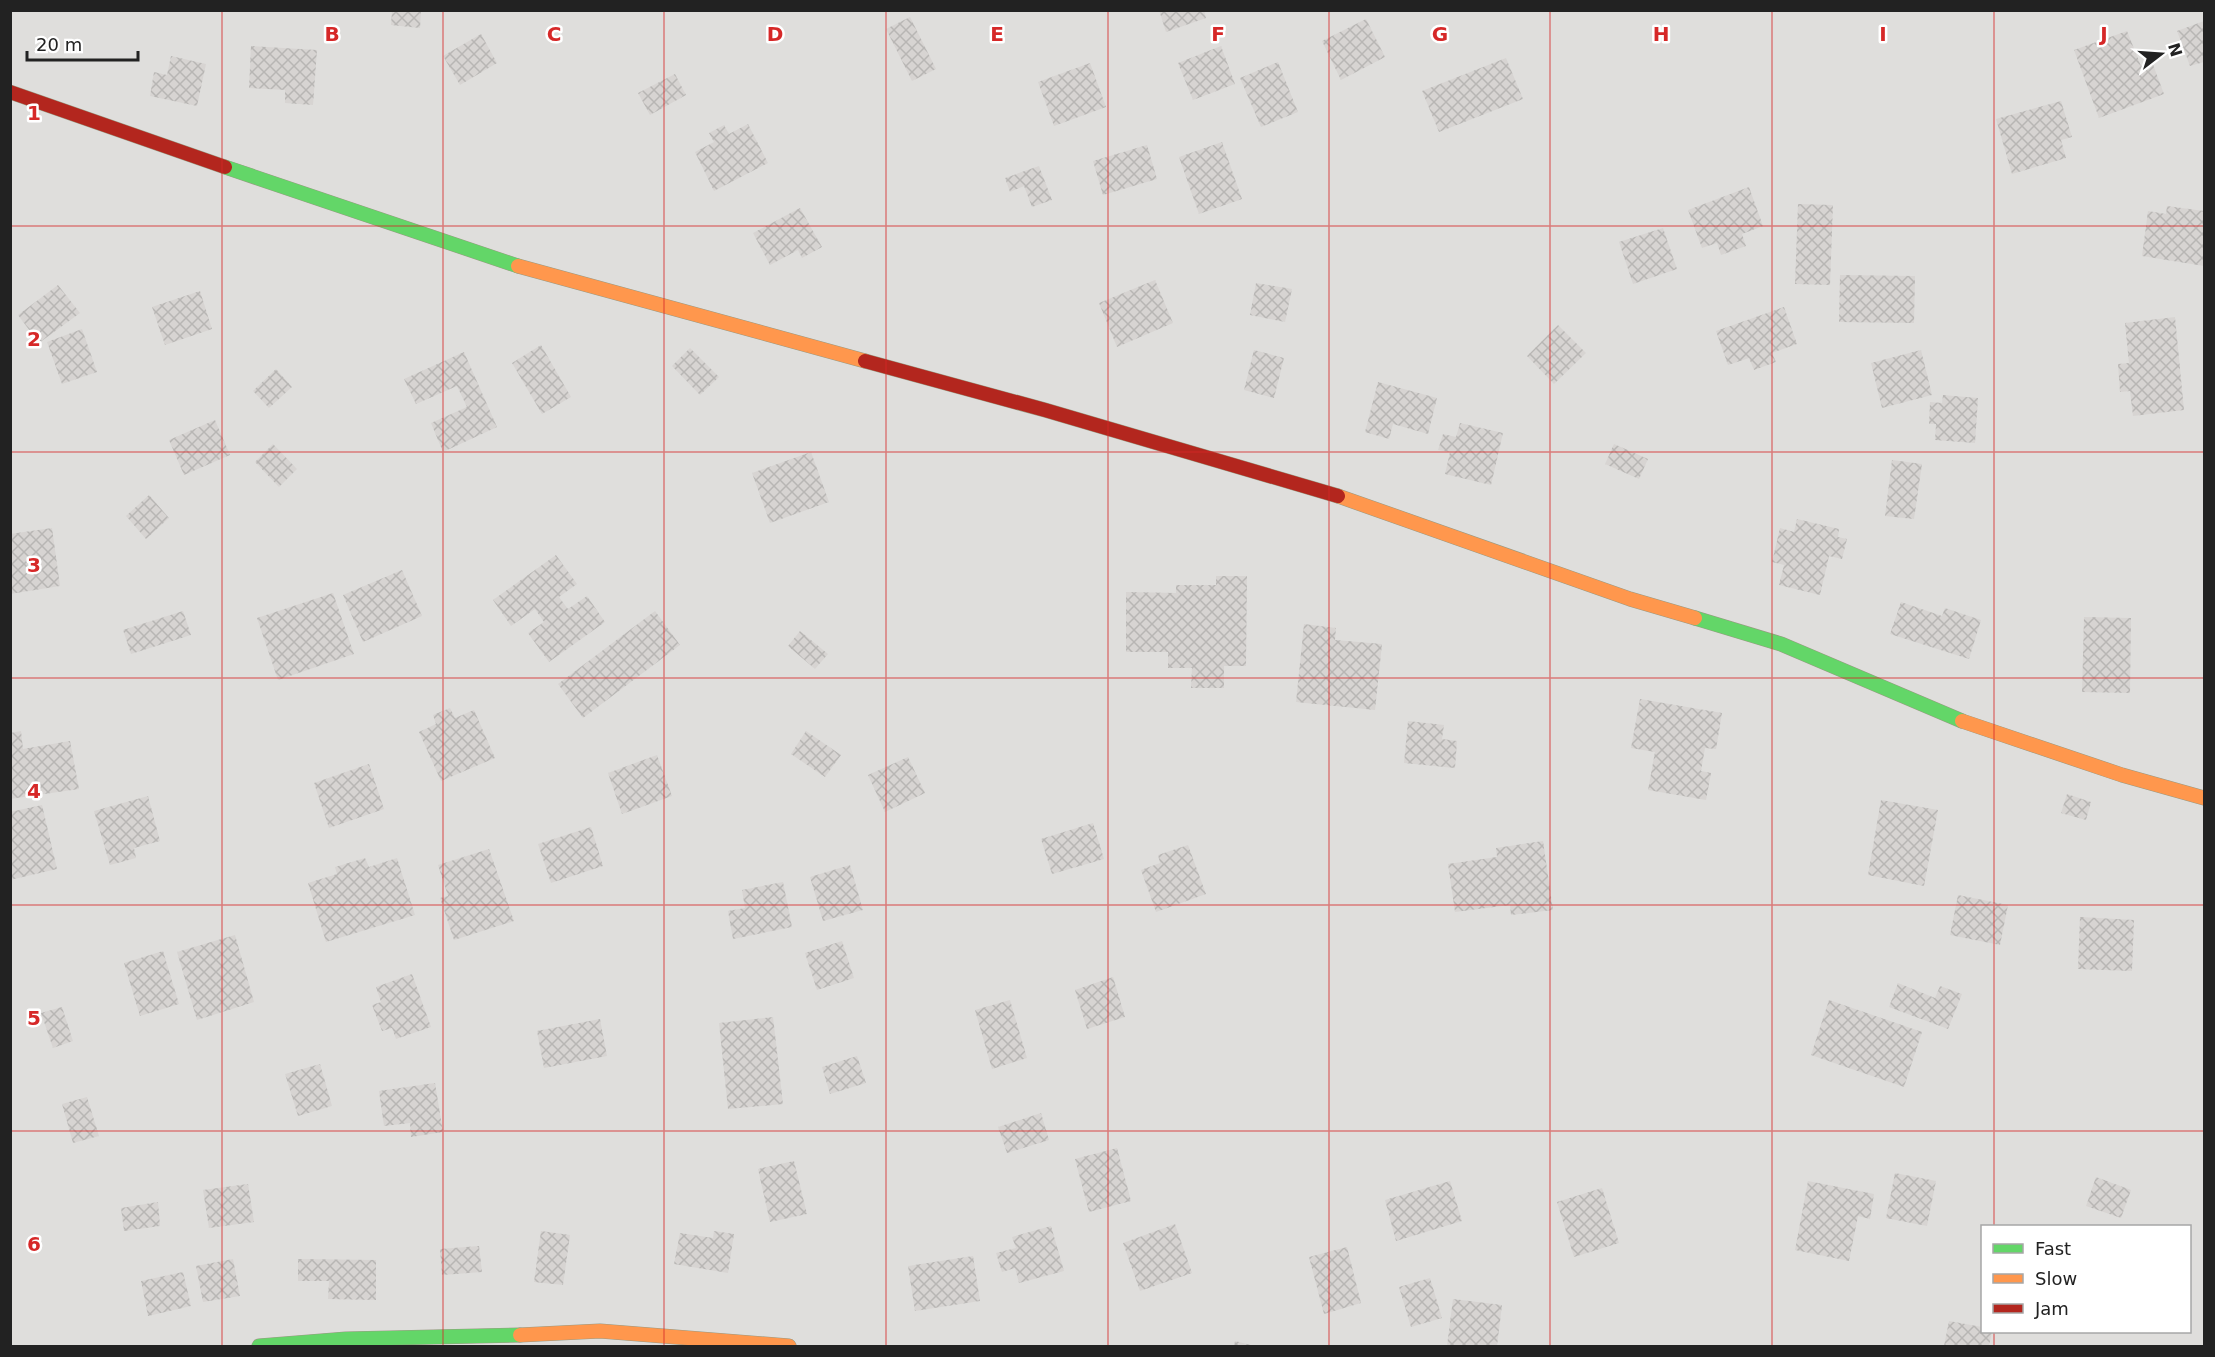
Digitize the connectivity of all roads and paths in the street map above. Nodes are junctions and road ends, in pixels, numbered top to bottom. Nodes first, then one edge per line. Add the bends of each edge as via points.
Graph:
1 (10, 92) edge
2 (2205, 798) edge
3 (259, 1347) edge
4 (789, 1347) edge

1 - 2 street via 520,267 1045,410 1354,501 1630,599 1781,644 1947,716 2122,775
3 - 4 street via 346,1339 600,1331

